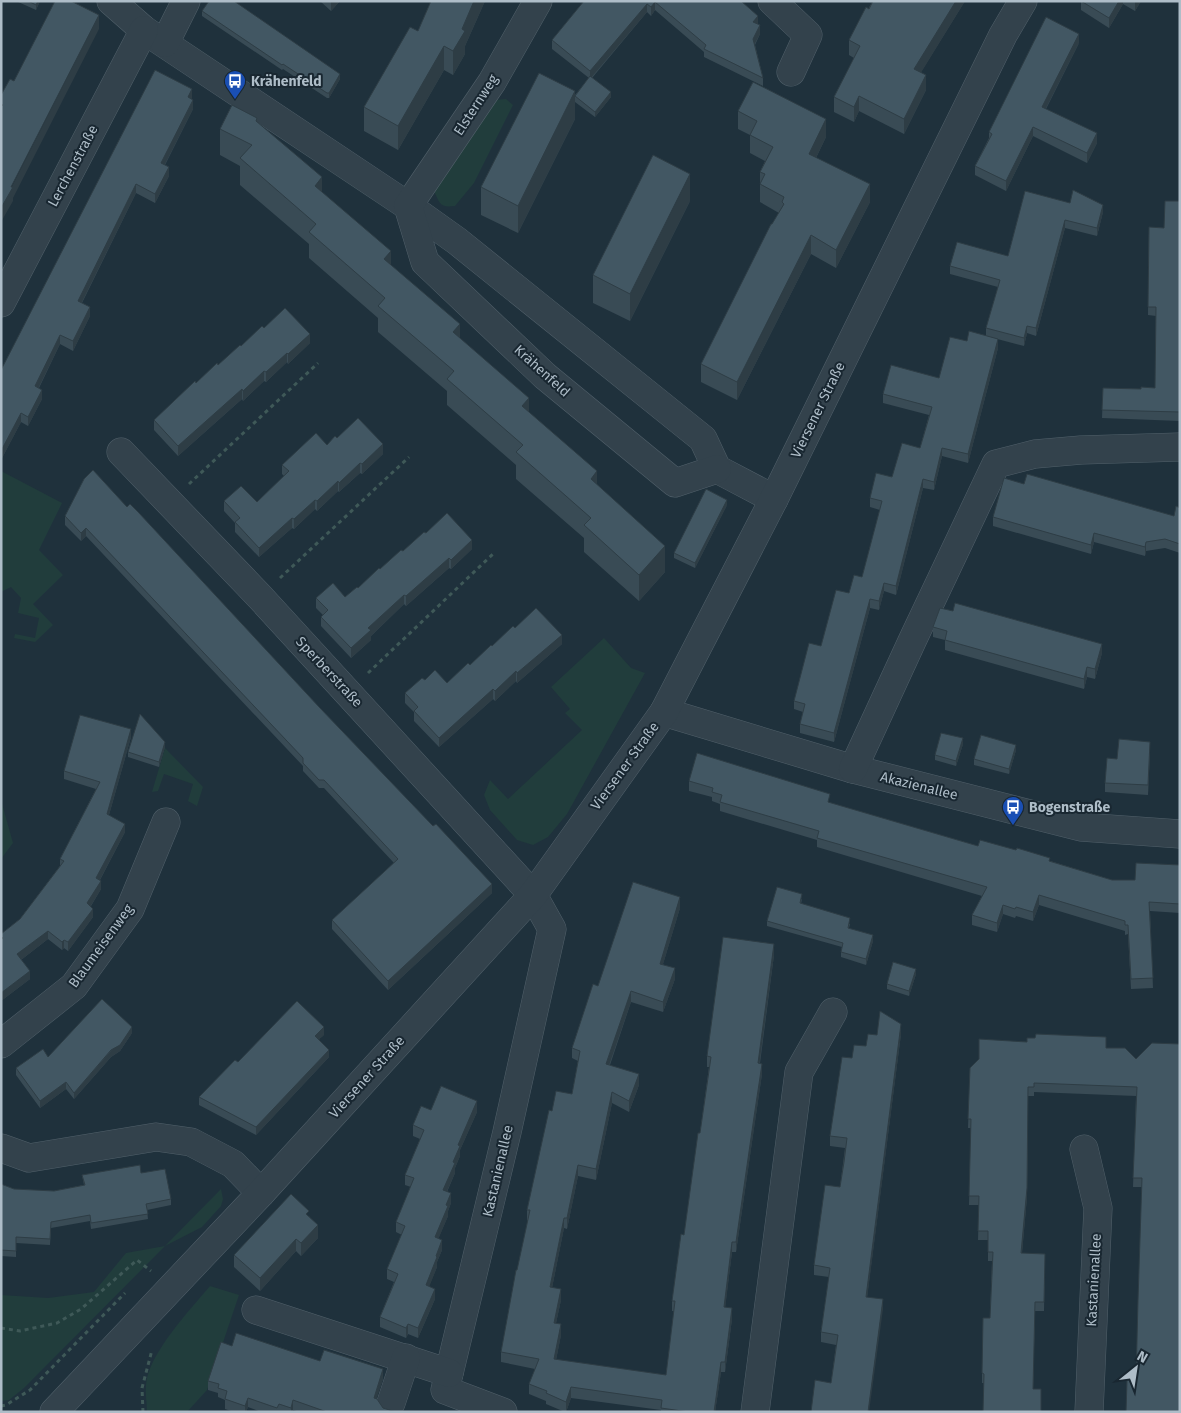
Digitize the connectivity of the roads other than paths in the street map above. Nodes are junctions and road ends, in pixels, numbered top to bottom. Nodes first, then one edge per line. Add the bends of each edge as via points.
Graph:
1 (111, 1) edge
2 (186, 1) edge
3 (538, 1) edge
4 (772, 1) edge
5 (1024, 1) edge
6 (155, 36) junction
7 (790, 72) dead end
8 (408, 206) junction
9 (1, 303) edge
10 (1180, 447) edge
11 (121, 452) dead end
12 (717, 469) junction
13 (774, 500) junction
14 (664, 712) junction
15 (853, 769) junction
16 (166, 822) dead end
17 (1180, 834) edge
18 (533, 895) junction
19 (833, 1012) dead end
20 (1, 1044) edge
21 (1, 1148) edge
22 (1084, 1150) dead end
23 (262, 1193) junction
24 (256, 1310) dead end
25 (406, 1358) junction
26 (449, 1373) junction
27 (391, 1403) dead end
28 (54, 1412) edge
29 (503, 1412) edge
30 (755, 1412) edge
31 (1089, 1412) edge

1 - 6 street
2 - 6 street, Lerchenstraße
3 - 8 street, Elsternweg via 492,82
4 - 7 street via 808,35
5 - 13 street, Viersener Straße via 1003,35
6 - 8 street
6 - 9 street, Lerchenstraße
8 - 12 street via 457,240 703,439
8 - 12 street, Krähenfeld via 425,262 545,376 675,482
10 - 15 street via 1035,454 996,464
11 - 18 street, Sperberstraße via 260,597
12 - 13 street
13 - 14 street, Viersener Straße
14 - 15 street, Akazienallee
14 - 18 street, Viersener Straße
15 - 17 street, Akazienallee via 1082,826
16 - 20 street, Blaumeisenweg via 130,909 74,986
18 - 23 street, Viersener Straße
18 - 26 street, Kastanienallee via 552,929
19 - 30 street via 799,1072
21 - 23 street via 29,1158 156,1137 191,1142 232,1164
22 - 31 street, Kastanienallee via 1098,1208
23 - 28 street, Viersener Straße
24 - 25 street
25 - 26 street
25 - 27 street
26 - 29 street, Kastanienallee via 445,1390

